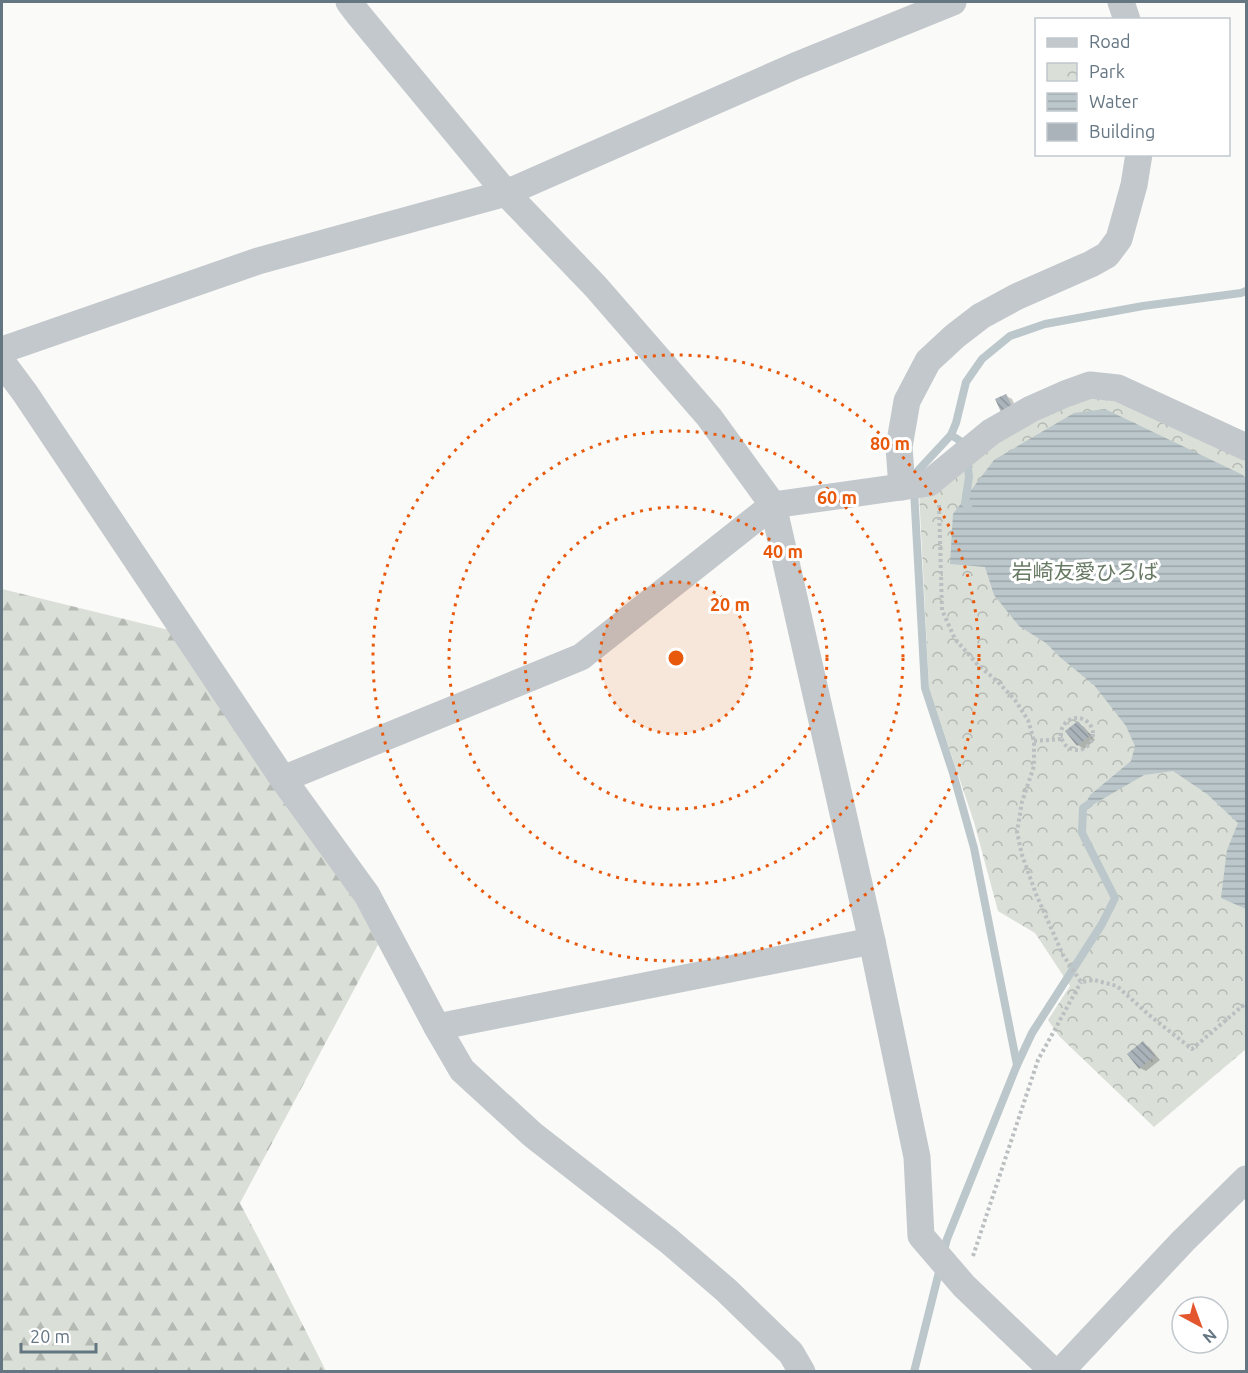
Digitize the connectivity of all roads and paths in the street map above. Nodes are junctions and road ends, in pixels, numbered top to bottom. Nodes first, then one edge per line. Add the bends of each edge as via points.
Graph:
1 (349, 2) edge
2 (954, 2) edge
3 (1121, 2) edge
4 (1125, 18) edge
5 (1139, 156) edge
6 (506, 193) junction
7 (2, 350) edge
8 (2, 362) edge
9 (1246, 447) edge
10 (935, 478) junction
11 (902, 487) junction
12 (773, 505) junction
13 (1062, 739) junction
14 (1034, 741) junction
15 (283, 779) junction
16 (872, 941) junction
17 (1081, 982) junction
18 (1246, 1003) edge
19 (437, 1028) junction
20 (1246, 1179) edge
21 (960, 1282) junction
22 (802, 1371) edge
23 (1054, 1371) edge
24 (1060, 1371) edge

1 - 6 street
2 - 6 street via 795,66
3 - 4 street
5 - 11 street via 1119,239 1107,255 981,316 928,361 908,401 899,447
6 - 7 street via 258,261
6 - 12 street via 596,286 709,417
8 - 15 street
9 - 10 street via 1118,388 1090,385 992,432
10 - 11 street via 929,483
10 - 14 path via 942,610 955,639 1015,700 1028,720
11 - 12 street
12 - 15 street via 581,657
12 - 16 street
13 - 13 path via 1062,730 1073,719 1089,723 1093,730 1089,746 1081,750 1066,746
13 - 14 path
14 - 17 path via 1034,766 1017,832 1036,894 1063,955
15 - 19 street via 367,896
16 - 19 street
16 - 21 street via 917,1157 921,1236
17 - 18 path via 1094,980 1117,986 1192,1049
17 - 21 path via 1038,1060
19 - 22 street via 462,1070 532,1135 726,1290 791,1353
20 - 24 street
21 - 23 street

